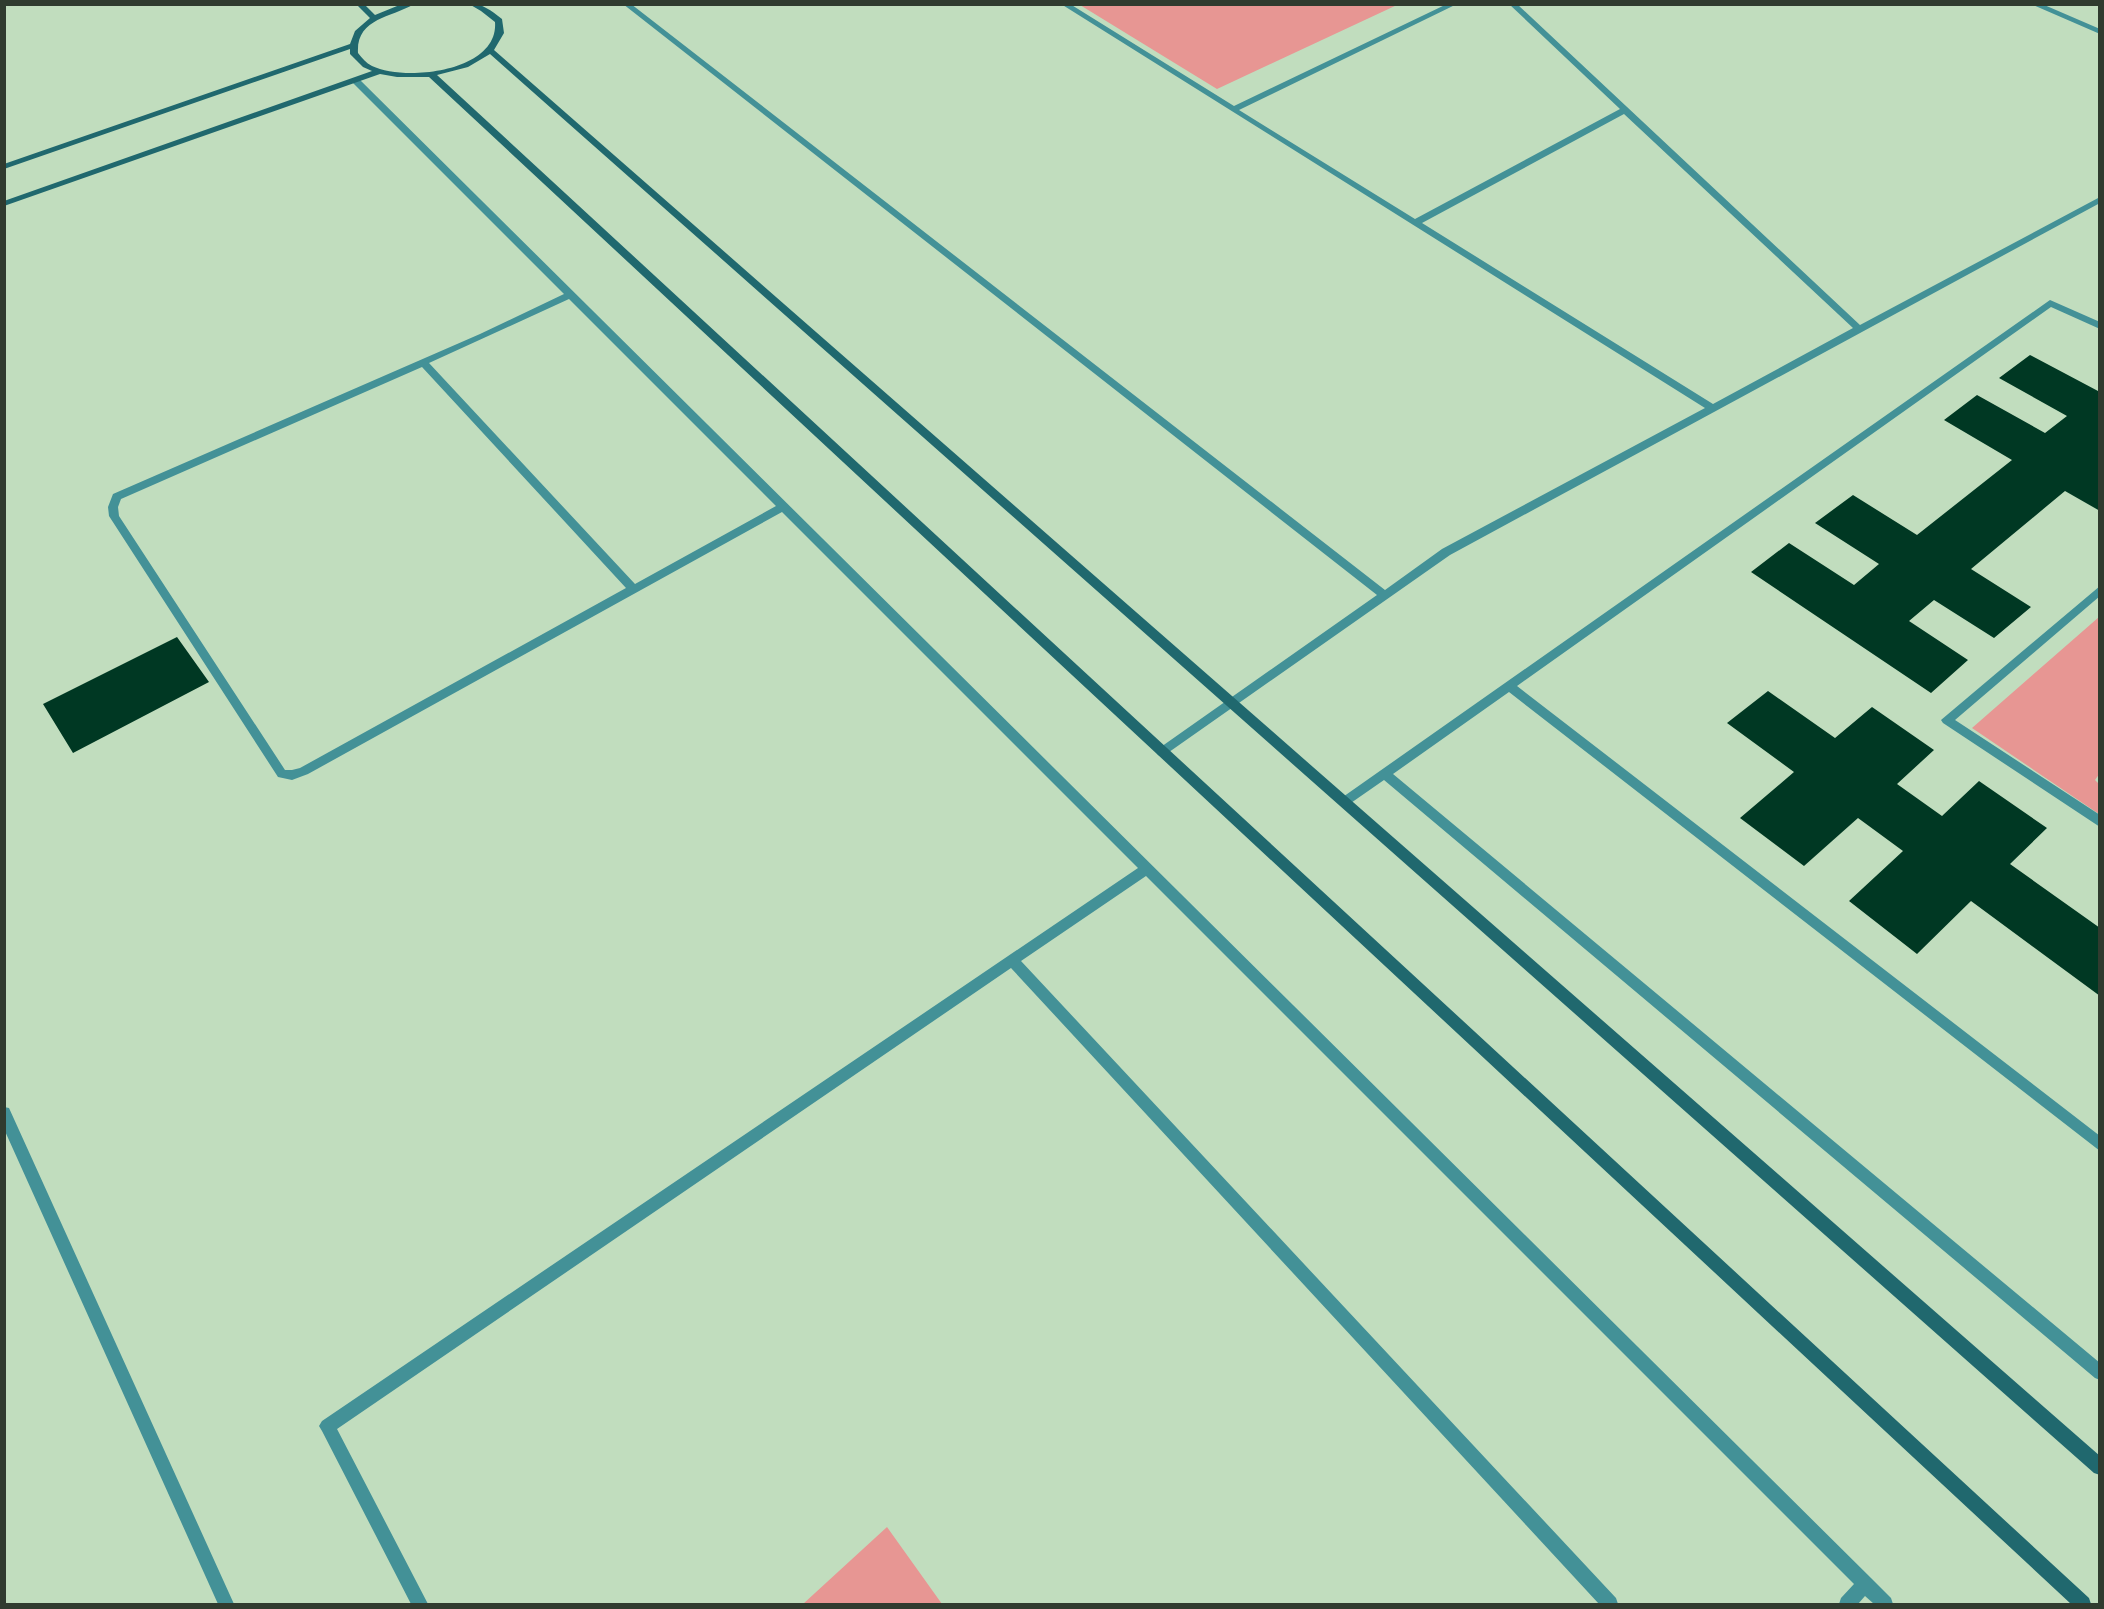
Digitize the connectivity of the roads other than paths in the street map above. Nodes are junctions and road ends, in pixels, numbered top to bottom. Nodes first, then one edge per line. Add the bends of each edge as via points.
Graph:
1 (358, 4) edge
2 (411, 4) edge
3 (472, 4) edge
4 (626, 4) edge
5 (1064, 4) edge
6 (1454, 4) edge
7 (1512, 4) edge
8 (2034, 4) edge
9 (375, 19) junction
10 (2100, 32) edge
11 (354, 45) junction
12 (490, 50) junction
13 (381, 71) junction
14 (431, 74) junction
15 (355, 80) junction
16 (1232, 110) junction
17 (1625, 110) junction
18 (4, 167) edge
19 (2100, 199) edge
20 (4, 204) edge
21 (1415, 223) junction
22 (570, 294) junction
23 (2100, 326) edge
24 (1858, 329) junction
25 (423, 362) junction
26 (1712, 408) junction
27 (783, 507) junction
28 (634, 590) junction
29 (2100, 590) edge
30 (1384, 596) junction
31 (1508, 685) junction
32 (1232, 703) junction
33 (1162, 752) junction
34 (1384, 773) junction
35 (1344, 802) junction
36 (2100, 822) edge
37 (1147, 869) junction
38 (1012, 960) junction
39 (4, 1113) edge
40 (2100, 1144) edge
41 (2100, 1373) edge
42 (2100, 1467) edge
43 (1865, 1584) junction
44 (226, 1605) edge
45 (420, 1605) edge
46 (1610, 1605) edge
47 (1847, 1605) edge
48 (1885, 1605) edge
49 (2083, 1605) edge

1 - 9 street
2 - 9 street
3 - 12 street via 499,21 500,33
4 - 30 street
5 - 16 street
6 - 16 street
7 - 17 street
8 - 10 street
9 - 11 street via 365,25
11 - 13 street via 354,54 366,66
11 - 18 street
12 - 14 street via 473,62
12 - 32 street
13 - 14 street
13 - 15 street
14 - 33 street
15 - 20 street
15 - 22 street
16 - 21 street
17 - 21 street
17 - 24 street
19 - 24 street
21 - 26 street
22 - 25 street
22 - 27 street
23 - 31 street via 2050,303
24 - 26 street
25 - 28 street
25 - 28 street via 117,497 113,507 114,516 282,774 304,771
26 - 30 street via 1446,552
27 - 28 street
27 - 37 street
29 - 36 street via 1947,720
30 - 32 street
31 - 34 street
31 - 40 street
32 - 33 street
32 - 35 street
33 - 49 street
34 - 35 street
34 - 41 street
35 - 42 street
37 - 38 street
37 - 43 street
38 - 45 street via 327,1426
38 - 46 street
39 - 44 street
43 - 47 street
43 - 48 street

